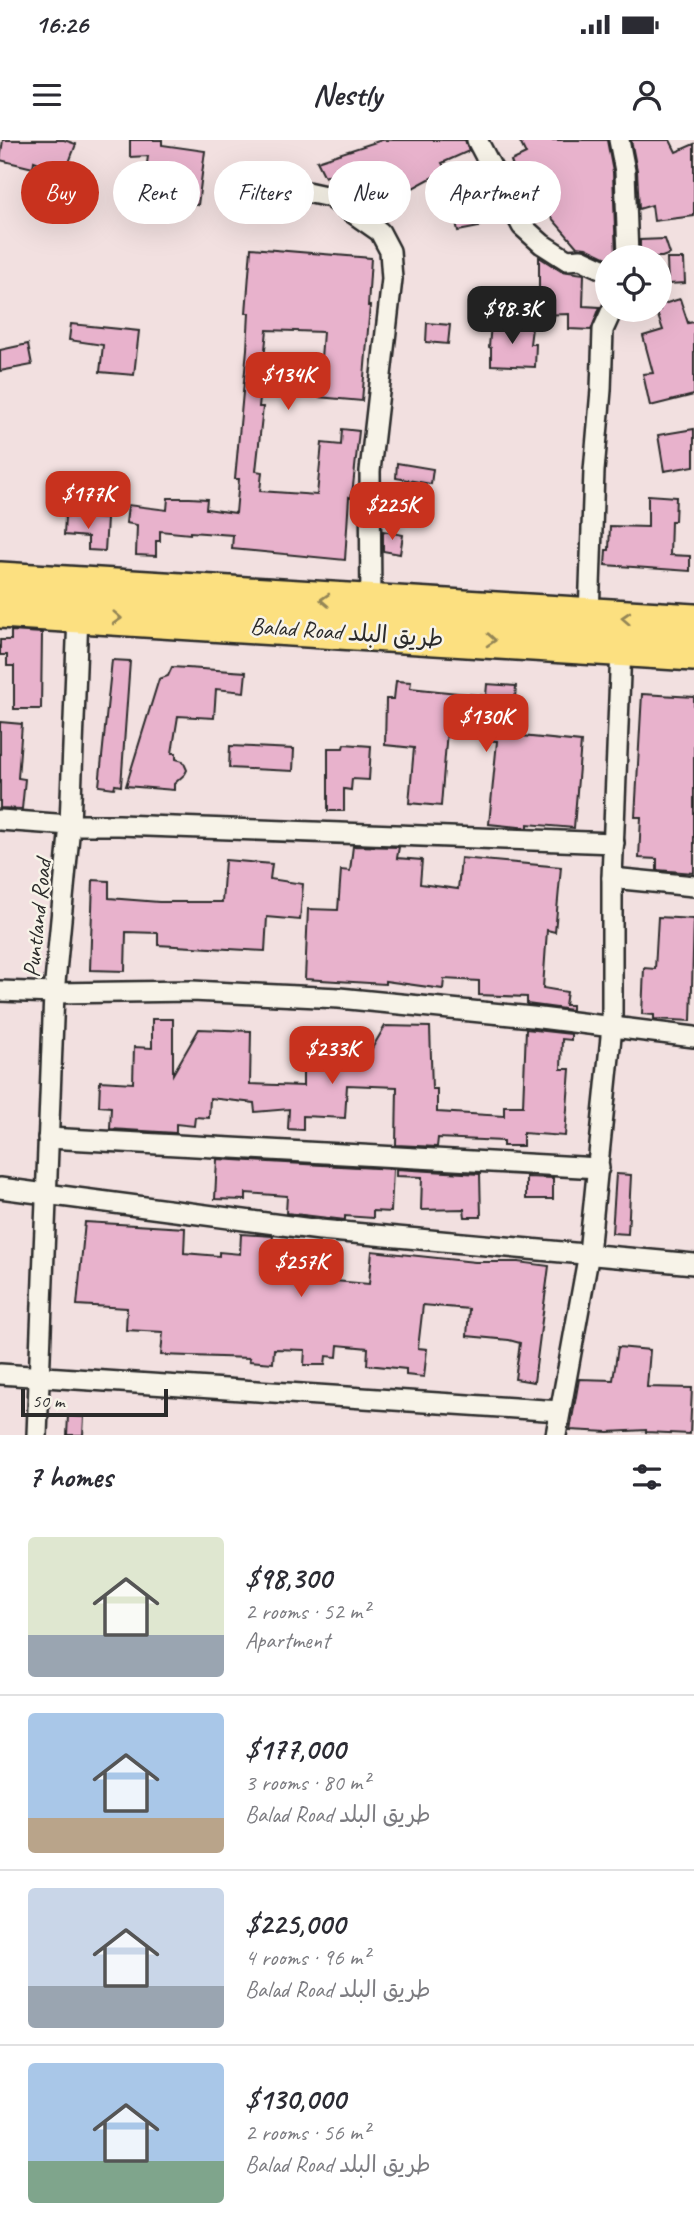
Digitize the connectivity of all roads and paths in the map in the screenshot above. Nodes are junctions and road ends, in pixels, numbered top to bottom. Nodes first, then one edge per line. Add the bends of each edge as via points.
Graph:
1 (477, 140) edge
2 (619, 140) edge
3 (314, 194) edge
4 (628, 245) edge
5 (595, 265) edge
6 (606, 322) edge
7 (0, 580) edge
8 (371, 603) junction
9 (0, 610) edge
10 (78, 615) junction
11 (589, 616) junction
12 (694, 622) edge
13 (621, 648) junction
14 (694, 653) edge
15 (0, 820) edge
16 (70, 825) junction
17 (614, 843) junction
18 (612, 878) junction
19 (694, 886) edge
20 (0, 991) edge
21 (54, 993) junction
22 (612, 1027) junction
23 (694, 1037) edge
24 (48, 1138) junction
25 (599, 1168) junction
26 (0, 1188) edge
27 (45, 1195) junction
28 (589, 1253) junction
29 (694, 1264) edge
30 (0, 1374) edge
31 (38, 1377) junction
32 (560, 1412) junction
33 (37, 1435) edge
34 (556, 1435) edge

1 - 5 street via 522,226 568,261 581,259
2 - 4 street
3 - 8 street via 330,197 356,213 380,232 390,251 392,279 370,471
6 - 11 street
8 -> 7 highway, Balad Road طريق البلد
8 - 11 highway, Balad Road طريق البلد
9 - 10 highway, Balad Road طريق البلد
10 -> 13 highway, Balad Road طريق البلد
10 - 16 street, Puntland Road
12 -> 11 highway, Balad Road طريق البلد
13 - 14 highway, Balad Road طريق البلد
13 - 17 street
15 - 16 street
16 - 17 street
16 - 21 street, Puntland Road
17 - 18 street
18 - 19 street
18 - 22 street
20 - 21 street
21 - 22 street via 192,991 339,998
21 - 24 street, Puntland Road
22 - 23 street
22 - 25 street
24 - 25 street
24 - 27 street, Puntland Road
25 - 28 street
26 - 27 street
27 - 28 street via 320,1230
27 - 31 street, Puntland Road
28 - 29 street
28 - 32 street
30 - 31 street
31 - 32 street
31 - 33 street, Puntland Road
32 - 34 street

